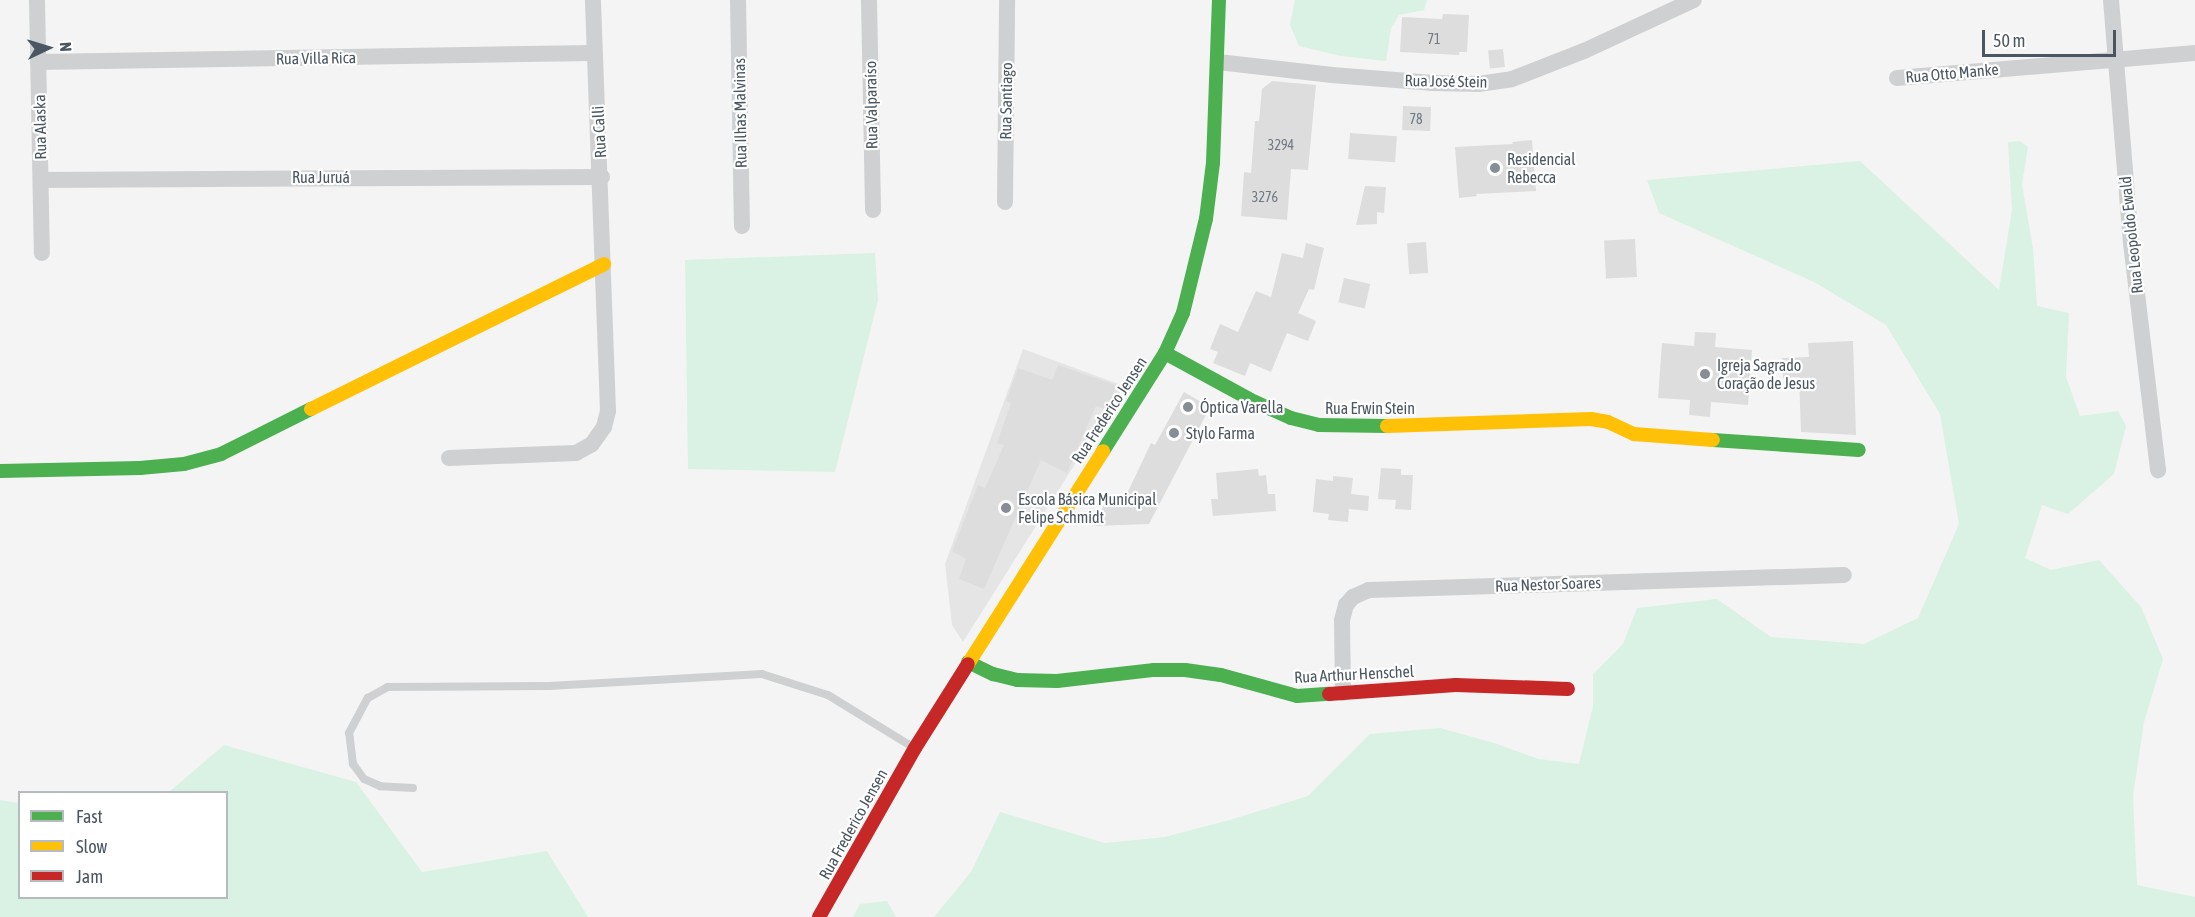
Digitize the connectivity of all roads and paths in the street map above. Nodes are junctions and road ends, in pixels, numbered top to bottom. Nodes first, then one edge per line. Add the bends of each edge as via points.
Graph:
1 (37, 0) edge
2 (593, 0) edge
3 (738, 0) edge
4 (869, 0) edge
5 (1007, 0) edge
6 (1219, 0) edge
7 (1694, 0) edge
8 (2111, 0) edge
9 (594, 53) junction
10 (2195, 53) edge
11 (2115, 59) junction
12 (38, 62) junction
13 (1218, 62) junction
14 (1897, 78) dead end
15 (602, 177) junction
16 (41, 180) junction
17 (1005, 202) dead end
18 (873, 210) dead end
19 (742, 226) dead end
20 (42, 253) dead end
21 (604, 264) junction
22 (1165, 353) junction
23 (1859, 450) dead end
24 (449, 458) dead end
25 (2158, 470) dead end
26 (0, 471) edge
27 (1844, 575) dead end
28 (968, 662) junction
29 (1568, 689) dead end
30 (1343, 693) junction
31 (915, 748) junction
32 (413, 788) dead end
33 (819, 917) edge

1 - 12 street, Rua Alaska
2 - 9 street, Rua Calli
3 - 19 street, Rua Ilhas Malvinas
4 - 18 street, Rua Valparaíso
5 - 17 street, Rua Santiago
6 - 13 street, Rua Frederico Jensen
7 - 13 street, Rua José Stein via 1512,80 1434,83
8 - 11 street, Rua Leopoldo Ewald
9 - 12 street, Rua Villa Rica
9 - 15 street, Rua Calli
10 - 11 street, Rua Otto Manke
11 - 14 street, Rua Otto Manke
11 - 25 street, Rua Leopoldo Ewald via 2131,243
12 - 16 street, Rua Alaska
13 - 22 street, Rua Frederico Jensen via 1206,219 1183,313
15 - 16 street, Rua Juruá
15 - 21 street, Rua Calli
16 - 20 street, Rua Alaska
21 - 24 street, Rua Calli via 608,411 604,427 592,444 576,453
21 - 26 street via 221,454 183,464 140,468
22 - 23 street, Rua Erwin Stein via 1255,402 1319,425 1591,419 1634,434
22 - 28 street, Rua Frederico Jensen
27 - 30 street, Rua Nestor Soares via 1369,590 1353,597 1342,620
28 - 30 street, Rua Arthur Henschel via 1017,680 1057,681 1185,670 1221,675 1297,696
28 - 31 street, Rua Frederico Jensen
29 - 30 street, Rua Arthur Henschel via 1456,685
31 - 32 lane via 828,696 762,674 549,686 388,687 368,698 350,733 353,764 364,779 380,786
31 - 33 street, Rua Frederico Jensen

